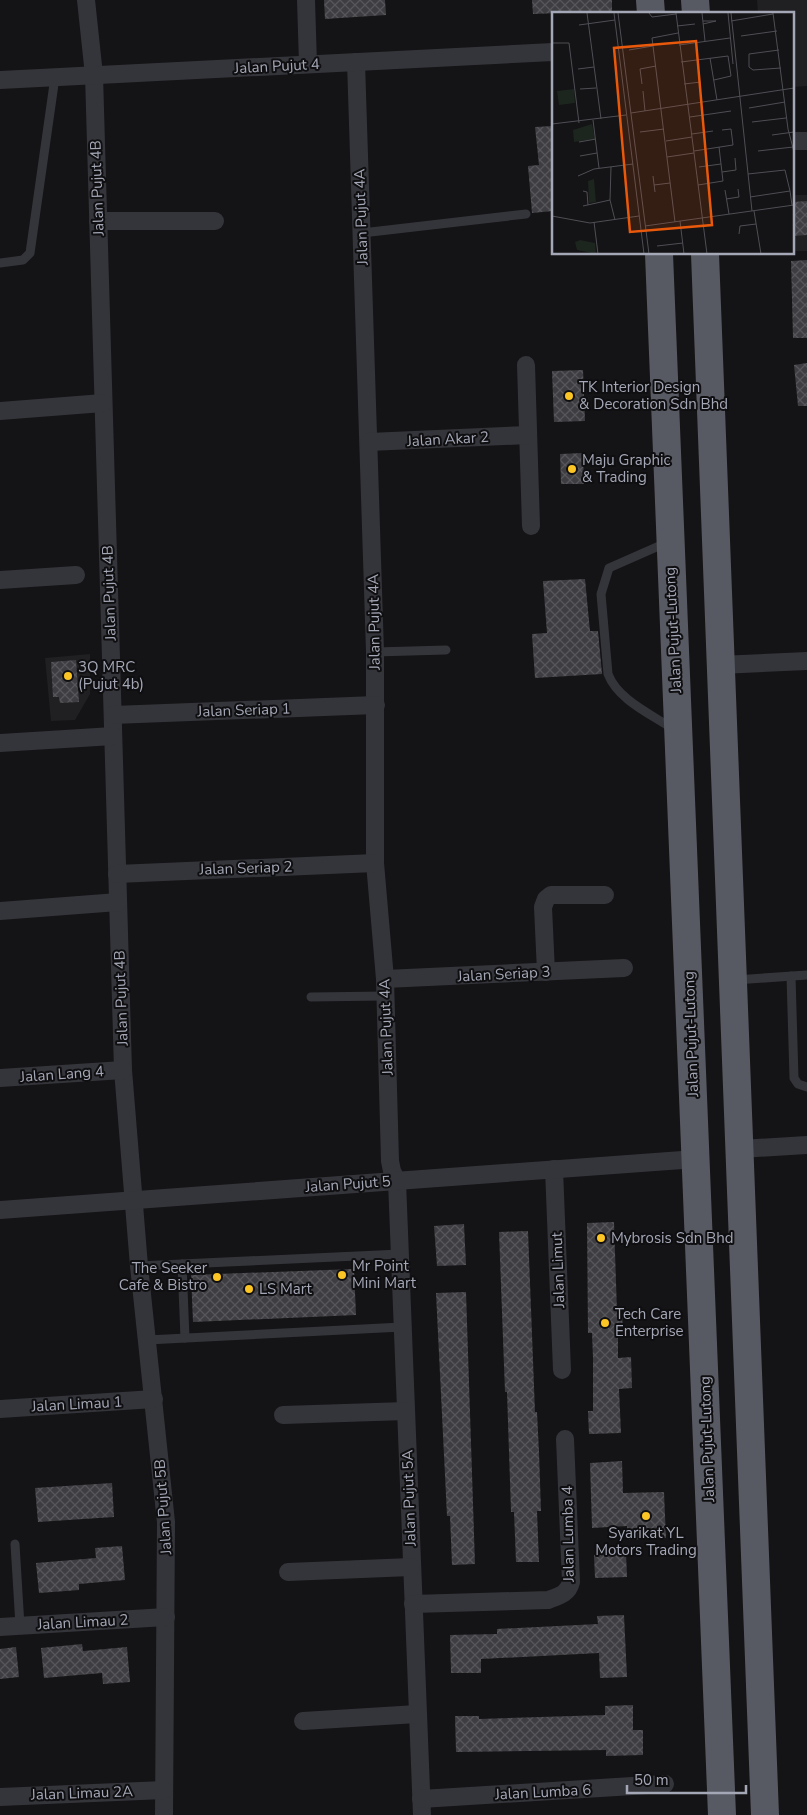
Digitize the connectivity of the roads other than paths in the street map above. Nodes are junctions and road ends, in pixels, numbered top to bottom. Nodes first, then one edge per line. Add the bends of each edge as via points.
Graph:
1 (86, 0) edge
2 (306, 0) edge
3 (552, 52) edge
4 (356, 62) junction
5 (308, 64) junction
6 (94, 75) junction
7 (55, 77) junction
8 (0, 80) edge
9 (794, 141) edge
10 (807, 141) edge
11 (526, 214) dead end
12 (215, 221) dead end
13 (98, 222) junction
14 (362, 234) junction
15 (659, 255) edge
16 (705, 255) edge
17 (0, 263) edge
18 (526, 365) dead end
19 (103, 403) junction
20 (0, 411) edge
21 (528, 435) junction
22 (369, 442) junction
23 (531, 526) dead end
24 (669, 541) junction
25 (76, 575) dead end
26 (0, 580) edge
27 (446, 650) dead end
28 (375, 652) junction
29 (807, 661) edge
30 (720, 665) junction
31 (376, 705) junction
32 (112, 715) junction
33 (678, 732) junction
34 (113, 736) junction
35 (0, 743) edge
36 (376, 863) junction
37 (117, 874) junction
38 (605, 895) dead end
39 (118, 902) junction
40 (0, 911) edge
41 (624, 968) dead end
42 (546, 972) junction
43 (807, 975) edge
44 (791, 976) junction
45 (734, 980) junction
46 (385, 988) junction
47 (311, 997) dead end
48 (123, 1070) junction
49 (0, 1078) edge
50 (807, 1086) edge
51 (807, 1145) edge
52 (740, 1149) junction
53 (696, 1159) junction
54 (554, 1170) junction
55 (397, 1181) junction
56 (134, 1200) junction
57 (0, 1210) edge
58 (400, 1254) junction
59 (182, 1264) junction
60 (139, 1266) junction
61 (402, 1328) junction
62 (185, 1338) junction
63 (147, 1340) junction
64 (562, 1370) dead end
65 (154, 1399) junction
66 (0, 1408) edge
67 (406, 1410) junction
68 (283, 1415) dead end
69 (565, 1439) dead end
70 (15, 1544) dead end
71 (411, 1567) junction
72 (288, 1572) dead end
73 (413, 1604) junction
74 (166, 1617) junction
75 (0, 1626) edge
76 (20, 1626) junction
77 (417, 1714) junction
78 (303, 1721) dead end
79 (665, 1784) dead end
80 (164, 1790) junction
81 (0, 1797) edge
82 (422, 1807) edge
83 (164, 1815) edge
84 (722, 1815) edge
85 (765, 1815) edge

1 - 6 street, Jalan Pujut 4B
2 - 5 street
3 - 4 street, Jalan Pujut 4
4 - 5 street, Jalan Pujut 4
4 - 14 street, Jalan Pujut 4A
5 - 6 street, Jalan Pujut 4
6 - 7 street, Jalan Pujut 4
6 - 13 street, Jalan Pujut 4B
7 - 8 street, Jalan Pujut 4
7 - 17 lane via 30,253 23,260
9 - 10 street
11 - 14 lane
12 - 13 street
13 - 19 street, Jalan Pujut 4B
14 - 22 street, Jalan Pujut 4A
15 - 24 highway, Jalan Pujut-Lutong
16 - 30 highway
18 - 21 street
19 - 20 street
19 - 32 street, Jalan Pujut 4B
21 - 22 street, Jalan Akar 2
21 - 23 street
22 - 28 street, Jalan Pujut 4A
24 - 33 highway, Jalan Pujut-Lutong
24 - 33 lane via 609,568 601,594 611,683 618,692
25 - 26 street
27 - 28 lane
28 - 31 street, Jalan Pujut 4A
29 - 30 street
30 - 45 highway
31 - 32 street, Jalan Seriap 1
31 - 36 street, Jalan Pujut 4A
32 - 34 street, Jalan Pujut 4B
33 - 53 highway, Jalan Pujut-Lutong
34 - 35 street
34 - 37 street, Jalan Pujut 4B
36 - 37 street, Jalan Seriap 2
36 - 46 street, Jalan Pujut 4A
37 - 39 street, Jalan Pujut 4B
38 - 42 street via 552,895 546,899 543,907
39 - 40 street
39 - 48 street, Jalan Pujut 4B
41 - 42 street, Jalan Seriap 3
42 - 46 street, Jalan Seriap 3
43 - 44 lane
44 - 45 lane
44 - 50 lane via 794,1078 798,1084
45 - 52 highway
46 - 47 lane
46 - 55 street, Jalan Pujut 4A via 390,1161
48 - 49 street, Jalan Lang 4
48 - 56 street, Jalan Pujut 4B
51 - 52 street
52 - 85 highway
53 - 54 street, Jalan Pujut 5
53 - 84 highway, Jalan Pujut-Lutong
54 - 55 street, Jalan Pujut 5
54 - 64 street, Jalan Limut
55 - 56 street, Jalan Pujut 5
55 - 58 street, Jalan Pujut 5A
56 - 57 street, Jalan Pujut 5
56 - 60 street, Jalan Pujut 5B
58 - 59 lane
58 - 61 street, Jalan Pujut 5A
59 - 60 lane
59 - 62 lane
60 - 63 street, Jalan Pujut 5B
61 - 62 lane
61 - 67 street, Jalan Pujut 5A
62 - 63 lane
63 - 65 street, Jalan Pujut 5B
65 - 66 street, Jalan Limau 1
65 - 74 street, Jalan Pujut 5B via 166,1522
67 - 68 street
67 - 71 street, Jalan Pujut 5A
69 - 73 street, Jalan Lumba 4 via 571,1582 564,1594 548,1600
70 - 76 lane
71 - 72 street
71 - 73 street, Jalan Pujut 5A
73 - 77 street, Jalan Pujut 5A
74 - 76 street, Jalan Limau 2
74 - 80 street, Jalan Pujut 5B
75 - 76 street, Jalan Limau 2
77 - 78 street
77 - 82 street, Jalan Pujut 5A
79 - 82 street, Jalan Lumba 6
80 - 81 street, Jalan Limau 2A
80 - 83 street, Jalan Pujut 5B

